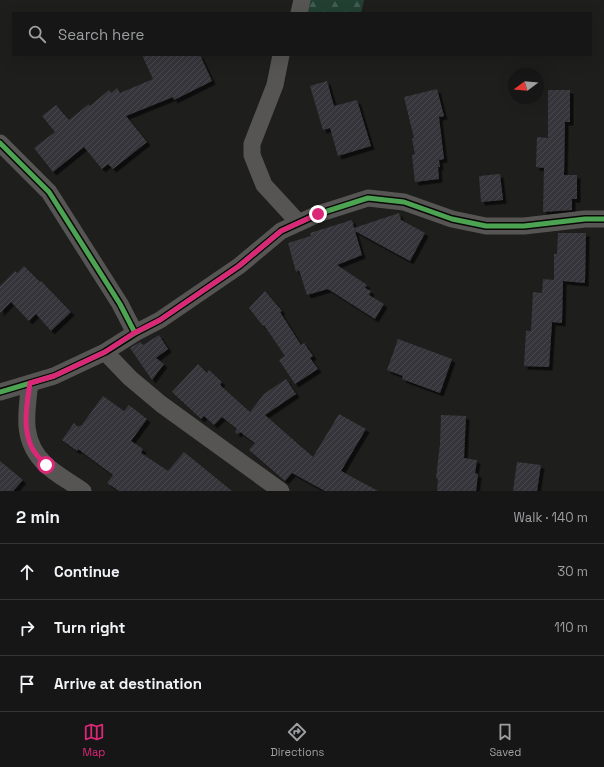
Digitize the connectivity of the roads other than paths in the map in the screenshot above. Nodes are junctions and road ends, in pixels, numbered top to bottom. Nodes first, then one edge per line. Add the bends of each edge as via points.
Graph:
1 (302, 0) edge
2 (299, 12) edge
3 (281, 56) edge
4 (0, 143) edge
5 (604, 219) edge
6 (299, 223) junction
7 (134, 333) junction
8 (105, 352) junction
9 (30, 383) junction
10 (0, 392) edge
11 (83, 491) edge
12 (281, 491) edge

1 - 2 street
3 - 6 street via 275,85 252,144 252,155 264,185
4 - 7 street via 48,192 120,304
5 - 6 street via 524,226 486,226 452,219 404,202 368,198
6 - 7 street via 281,231 239,266 160,320
7 - 8 street
8 - 9 street via 54,376
8 - 12 street via 130,378 161,404
9 - 10 street
9 - 11 street via 26,429 32,449 46,465

